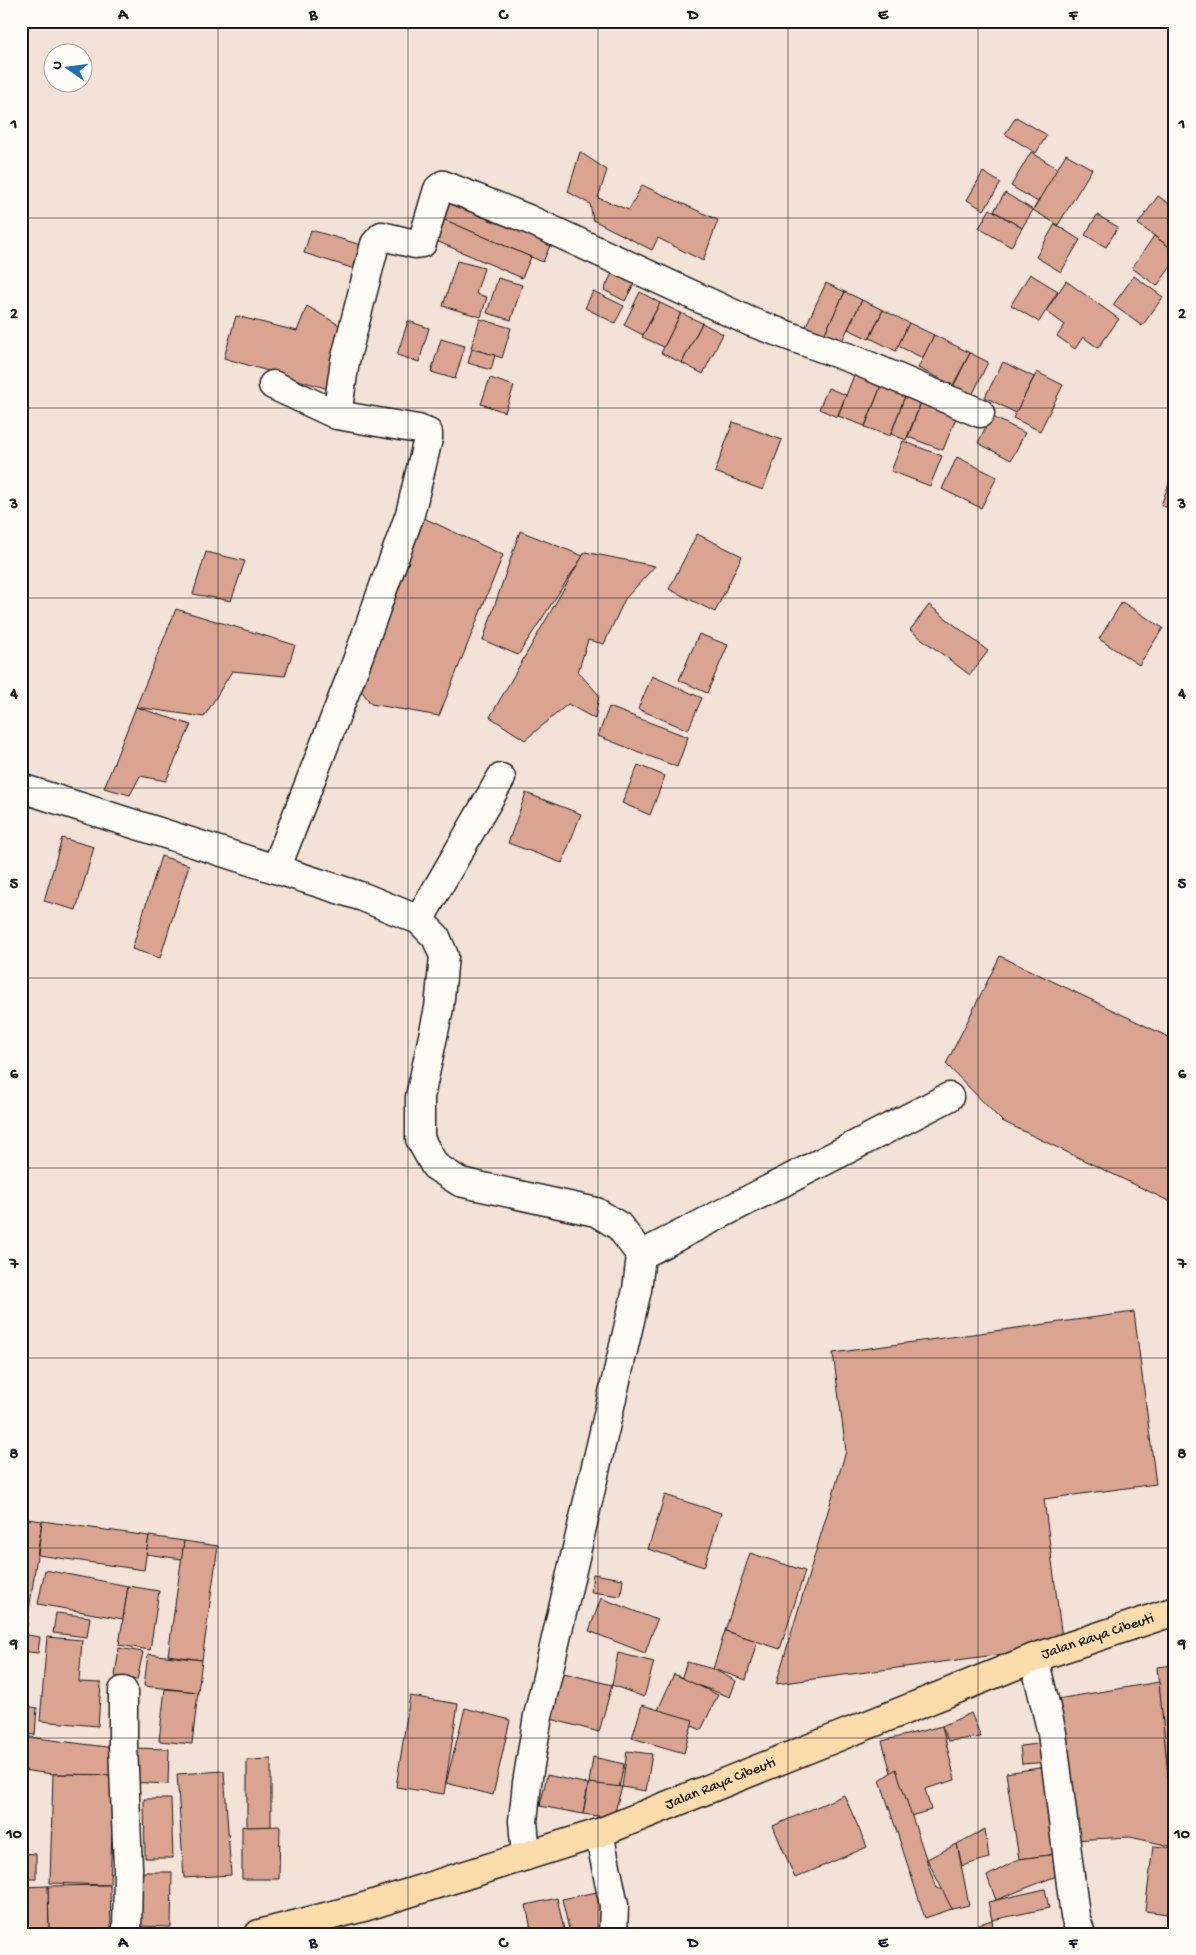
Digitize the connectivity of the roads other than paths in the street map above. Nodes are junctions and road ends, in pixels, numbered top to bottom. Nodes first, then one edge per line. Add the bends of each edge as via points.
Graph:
1 (273, 385) dead end
2 (980, 413) dead end
3 (337, 415) junction
4 (501, 778) dead end
5 (21, 788) edge
6 (276, 868) junction
7 (419, 920) junction
8 (949, 1097) dead end
9 (641, 1255) junction
10 (1175, 1611) edge
11 (1034, 1658) junction
12 (122, 1691) dead end
13 (600, 1833) junction
14 (526, 1856) junction
15 (127, 1934) edge
16 (259, 1934) edge
17 (613, 1934) edge
18 (1080, 1934) edge

1 - 3 street
2 - 3 street via 855,360 738,317 528,219 443,185 438,189 422,243 382,236 375,244 346,361
3 - 6 street via 423,431 428,433 428,446 410,514
4 - 7 street
5 - 6 street
6 - 7 street
7 - 9 street via 436,936 444,956 439,1008 420,1097 420,1139 435,1166 460,1182 596,1212 619,1226
8 - 9 street
9 - 14 street via 637,1290 538,1716 523,1821
10 - 11 main road, Jalan Raya Cibeuti
11 - 13 main road, Jalan Raya Cibeuti
11 - 18 street via 1052,1734
12 - 15 street
13 - 14 main road, Jalan Raya Cibeuti
13 - 17 street via 614,1905
14 - 16 main road, Jalan Raya Cibeuti via 364,1907

